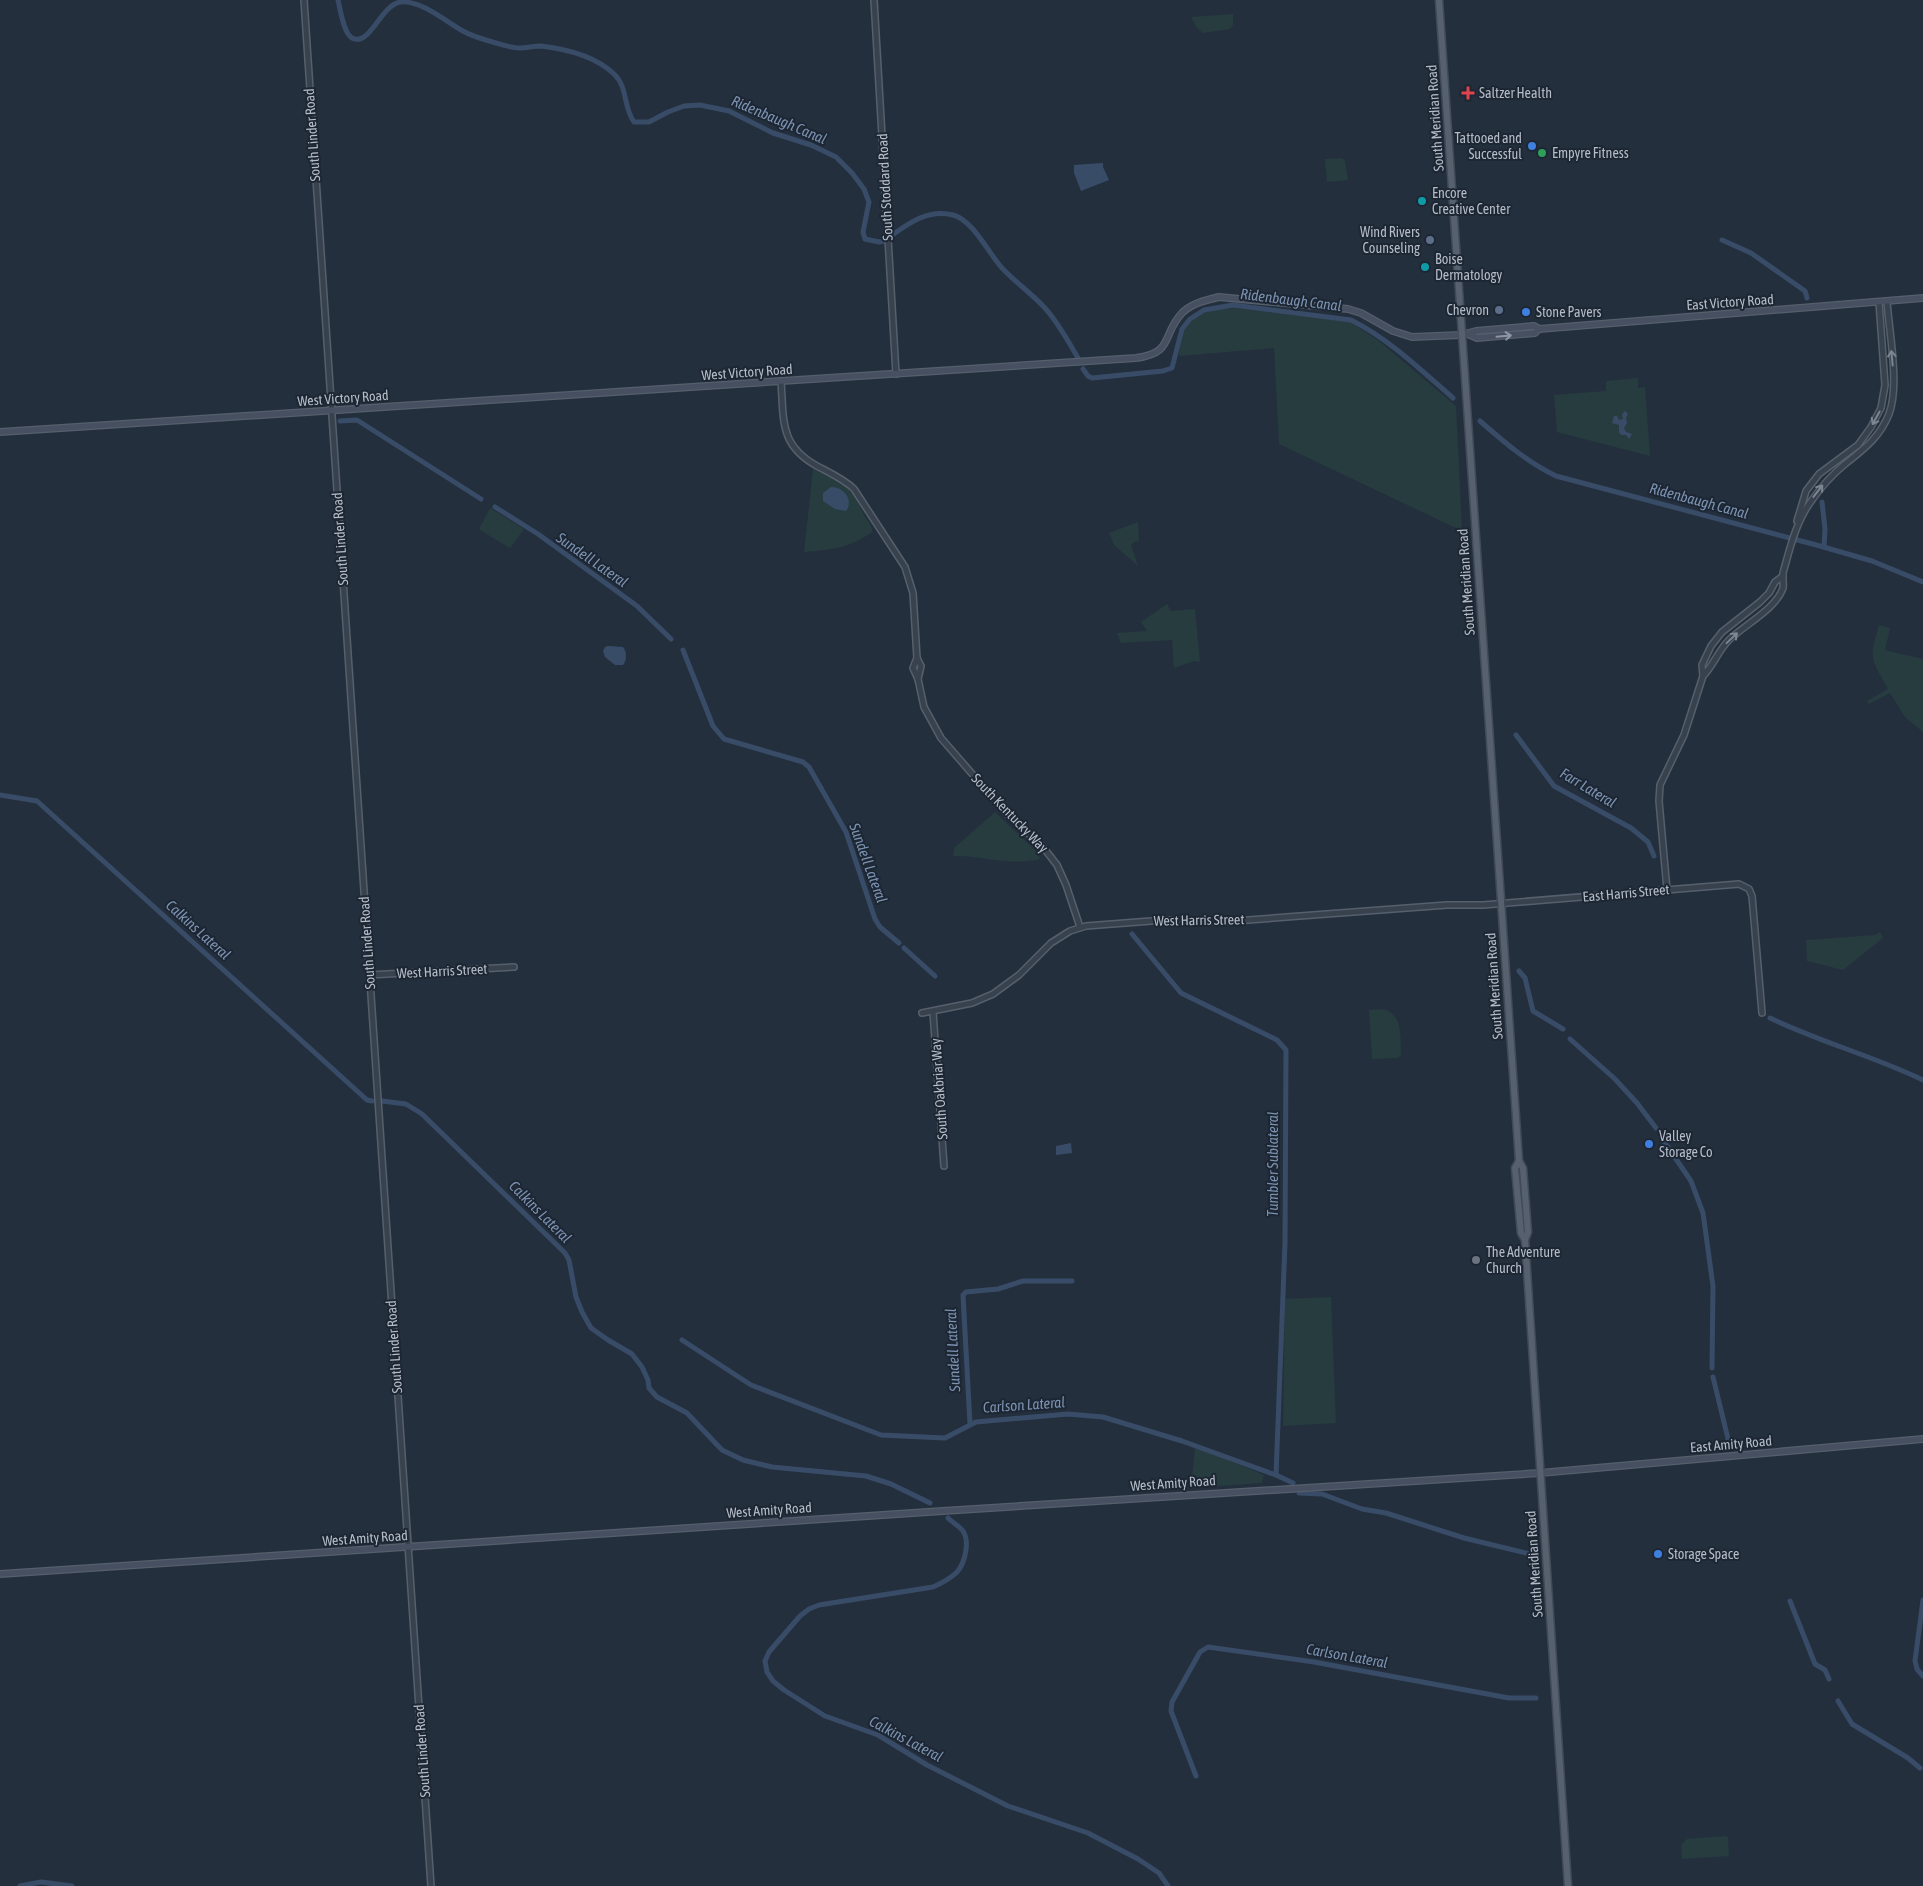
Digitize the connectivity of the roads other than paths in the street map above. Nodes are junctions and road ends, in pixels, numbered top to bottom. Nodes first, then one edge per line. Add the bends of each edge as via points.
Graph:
1 (304, 0) edge
2 (874, 0) edge
3 (1439, 0) edge
4 (1923, 298) edge
5 (1887, 301) junction
6 (1879, 302) junction
7 (1465, 334) junction
8 (896, 374) junction
9 (781, 382) junction
10 (331, 412) junction
11 (0, 432) edge
12 (1795, 533) junction
13 (1782, 576) junction
14 (1703, 676) junction
15 (1667, 890) junction
16 (1501, 904) junction
17 (1080, 927) junction
18 (514, 967) dead end
19 (369, 975) junction
20 (933, 1012) junction
21 (1762, 1013) dead end
22 (922, 1014) dead end
23 (1518, 1162) junction
24 (944, 1166) dead end
25 (1525, 1238) junction
26 (1923, 1439) edge
27 (1540, 1473) junction
28 (408, 1548) junction
29 (0, 1574) edge
30 (431, 1886) edge
31 (1568, 1886) edge

1 - 10 street, South Linder Road
2 - 8 street, South Stoddard Road
3 - 7 main road, South Meridian Road
4 - 5 main road, East Victory Road
5 - 6 main road, East Victory Road
12 -> 5 street via 1800,518 1822,486 1870,445 1890,412 1894,386
6 - 7 main road, East Victory Road via 1539,329 1535,333 1477,338
6 -> 12 street via 1885,385 1881,408 1858,445 1819,474 1806,491
7 - 8 main road, West Victory Road via 1412,337 1348,309 1219,297 1199,302 1184,311 1159,352 1148,357
7 - 16 main road, South Meridian Road
8 - 9 main road, West Victory Road
9 - 10 main road, West Victory Road
9 - 17 street, South Kentucky Way via 784,427 789,442 805,460 854,488 905,567 912,593 917,658 921,666 918,679 924,707 941,738 1007,814 1043,847 1057,865
10 - 11 main road, West Victory Road
10 - 19 street, South Linder Road
12 - 13 street
13 - 14 street via 1760,602 1722,632 1702,665
14 -> 13 street via 1728,640 1780,595 1784,587
14 - 15 street via 1684,735 1660,784
15 - 16 street, East Harris Street
15 - 21 street, East Harris Street via 1739,884 1749,889
16 - 17 street, West Harris Street
16 - 23 main road, South Meridian Road
17 - 20 street, West Harris Street via 1051,943 1019,975 994,993 972,1003
18 - 19 street, West Harris Street
19 - 28 street, South Linder Road
20 - 22 street, West Harris Street
20 - 24 street, South Oakbriar Way
23 - 25 main road, South Meridian Road via 1515,1168 1517,1196 1521,1233
23 - 25 main road, South Meridian Road via 1523,1168 1526,1199 1528,1232
25 - 27 main road, South Meridian Road
26 - 27 main road, East Amity Road
27 - 28 main road, West Amity Road
27 - 31 main road, South Meridian Road
28 - 29 main road, West Amity Road
28 - 30 street, South Linder Road

